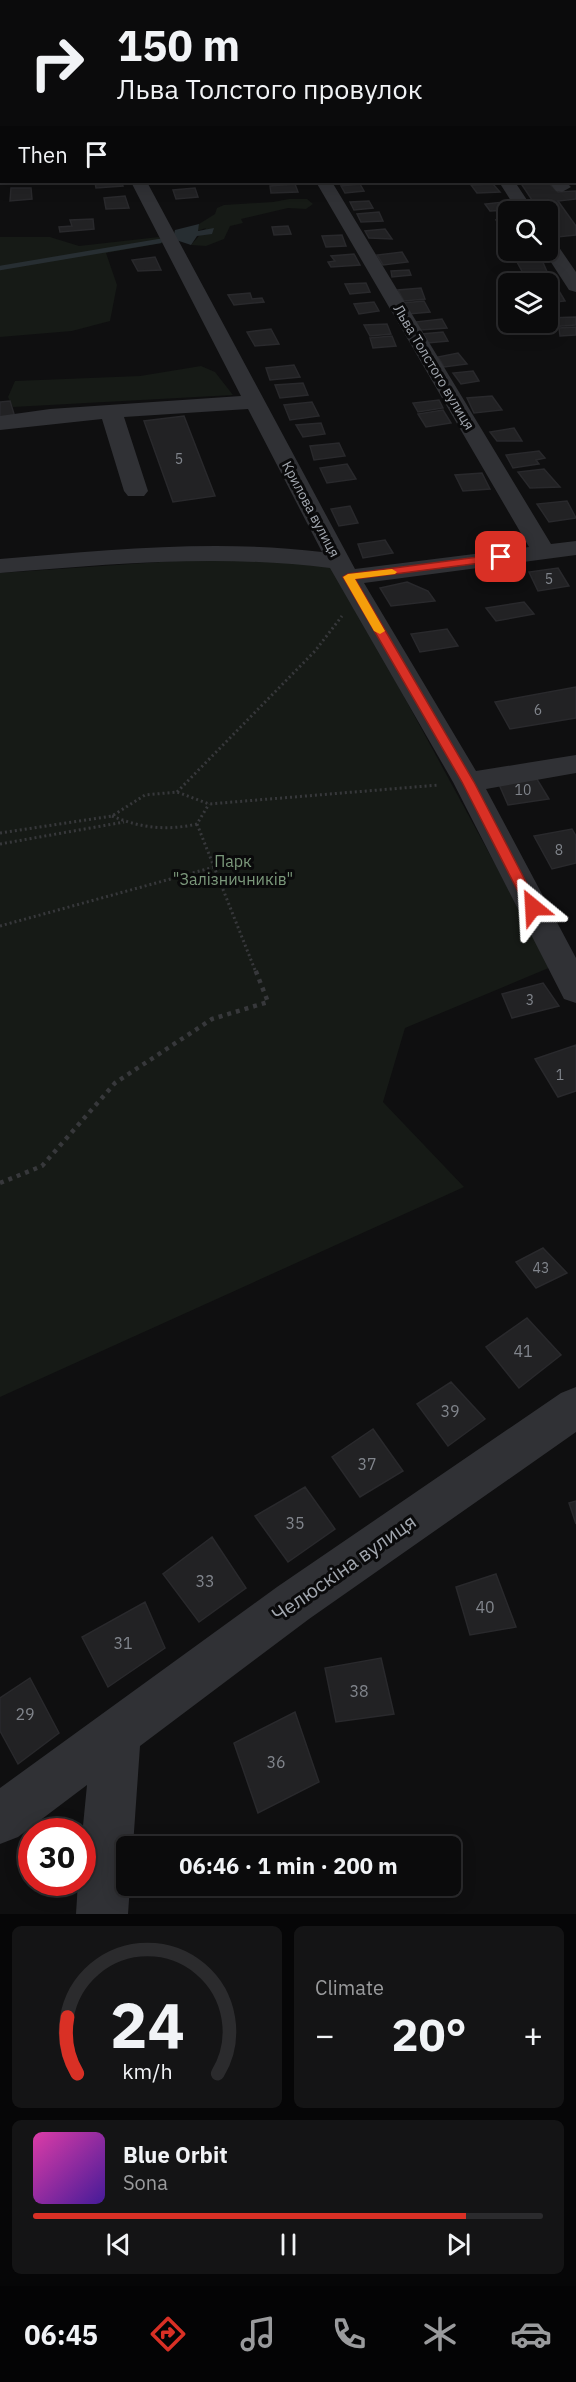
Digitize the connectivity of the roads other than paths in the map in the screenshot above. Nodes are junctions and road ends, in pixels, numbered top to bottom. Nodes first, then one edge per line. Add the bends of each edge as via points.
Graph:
1 (139, 183) edge
2 (325, 183) edge
3 (508, 183) edge
4 (520, 201) edge
5 (558, 252) edge
6 (576, 286) edge
7 (254, 402) junction
8 (111, 412) junction
9 (0, 423) edge
10 (135, 491) dead end
11 (576, 548) edge
12 (544, 552) junction
13 (0, 566) edge
14 (349, 578) junction
15 (576, 764) edge
16 (468, 782) junction
17 (576, 990) edge
18 (576, 1407) edge
19 (116, 1734) junction
20 (0, 1819) edge
21 (102, 1914) edge

1 - 7 street, Крилова вулиця
2 - 12 street, Льва Толстого вулиця
3 - 4 street
5 - 6 street
7 - 8 street
7 - 14 street, Крилова вулиця
8 - 9 street
8 - 10 street
11 - 12 street
12 - 14 street
13 - 14 street via 196,552 295,555
14 - 16 street, Крилова вулиця
15 - 16 street
16 - 17 street, Крилова вулиця
18 - 19 street, Челюскіна вулиця via 292,1603
19 - 20 street, Челюскіна вулиця
19 - 21 street

